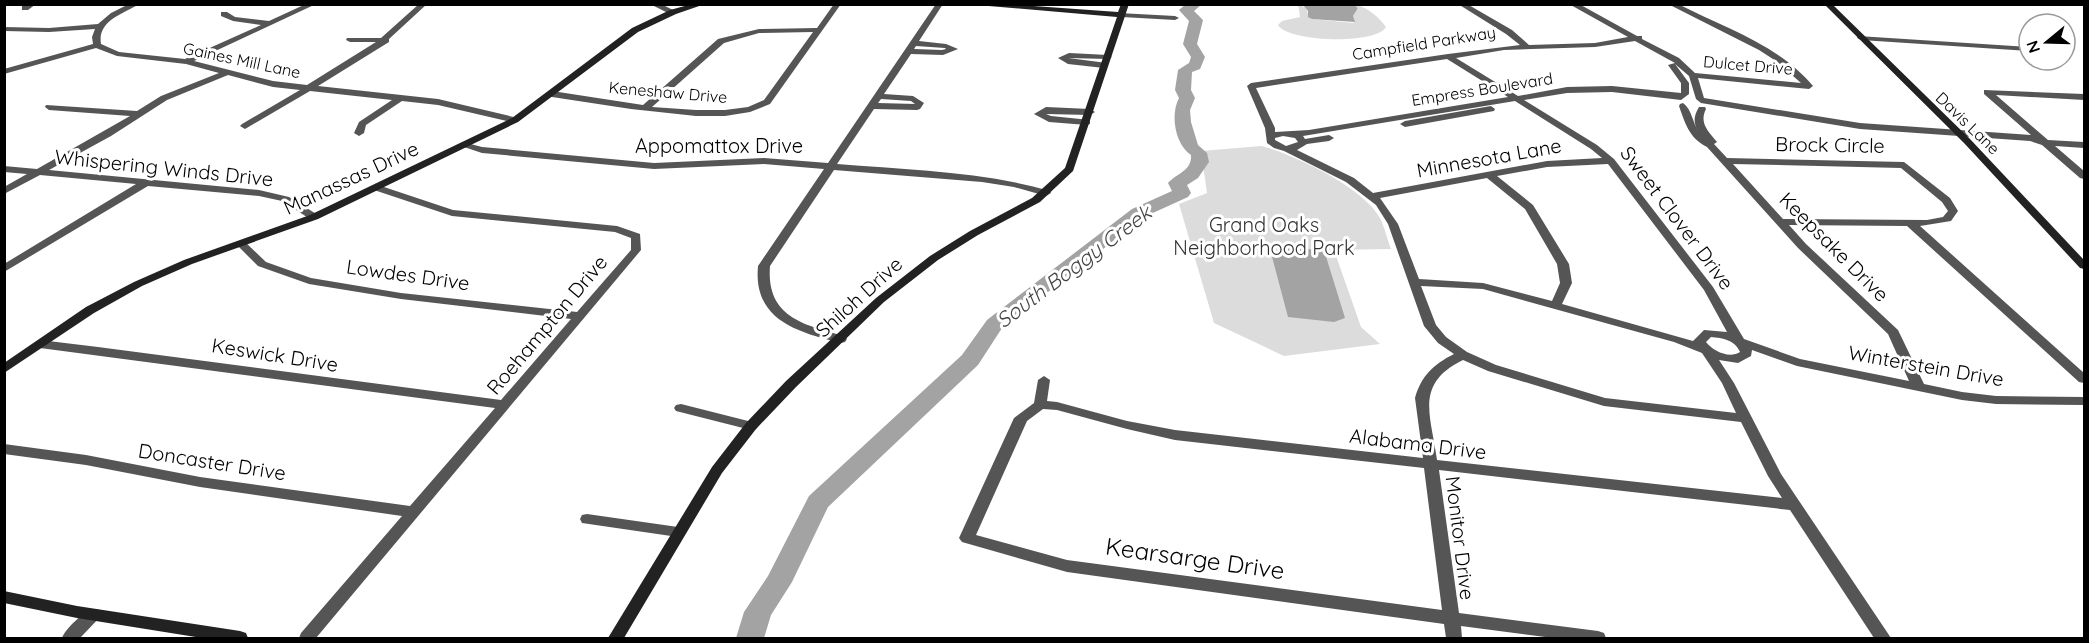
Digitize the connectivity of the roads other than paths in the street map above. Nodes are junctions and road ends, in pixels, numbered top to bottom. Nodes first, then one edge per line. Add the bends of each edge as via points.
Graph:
1 (136, 4) edge
2 (313, 4) edge
3 (424, 4) edge
4 (653, 4) edge
5 (702, 4) edge
6 (838, 4) edge
7 (940, 4) edge
8 (968, 4) edge
9 (1461, 4) edge
10 (1827, 4) edge
11 (1568, 5) edge
12 (1671, 5) edge
13 (1124, 10) edge
14 (673, 12) junction
15 (224, 14) dead end
16 (1175, 18) dead end
17 (271, 24) junction
18 (99, 26) junction
19 (4, 29) edge
20 (818, 30) junction
21 (1639, 38) junction
22 (1860, 38) junction
23 (350, 40) dead end
24 (386, 40) junction
25 (1627, 40) junction
26 (97, 45) junction
27 (1525, 45) junction
28 (2017, 46) edge
29 (1448, 56) junction
30 (186, 62) junction
31 (4, 72) edge
32 (228, 72) junction
33 (1693, 75) junction
34 (308, 88) junction
35 (552, 94) junction
36 (2085, 97) edge
37 (400, 98) junction
38 (1521, 101) junction
39 (1681, 101) junction
40 (1702, 104) junction
41 (49, 107) dead end
42 (645, 108) junction
43 (140, 114) junction
44 (1266, 118) junction
45 (515, 120) junction
46 (245, 126) dead end
47 (359, 133) dead end
48 (1289, 133) junction
49 (1270, 136) junction
50 (1963, 137) junction
51 (1304, 143) junction
52 (2046, 143) junction
53 (1710, 145) junction
54 (2085, 145) edge
55 (463, 146) junction
56 (1287, 149) junction
57 (1611, 161) junction
58 (1725, 161) junction
59 (1318, 162) junction
60 (830, 166) junction
61 (4, 170) edge
62 (38, 173) junction
63 (1489, 175) junction
64 (2085, 176) edge
65 (147, 182) junction
66 (378, 188) junction
67 (4, 191) edge
68 (1046, 193) junction
69 (1373, 196) junction
70 (314, 217) junction
71 (1780, 222) junction
72 (1909, 222) junction
73 (241, 244) junction
74 (2085, 266) edge
75 (4, 269) edge
76 (1414, 282) junction
77 (1555, 306) junction
78 (1719, 310) junction
79 (580, 316) junction
80 (1650, 331) junction
81 (1706, 334) junction
82 (840, 339) junction
83 (1739, 341) junction
84 (40, 344) junction
85 (1706, 350) junction
86 (1463, 355) junction
87 (1740, 358) junction
88 (1797, 362) junction
89 (4, 369) edge
90 (2085, 378) edge
91 (1044, 380) dead end
92 (1728, 383) junction
93 (1918, 386) junction
94 (2085, 401) edge
95 (505, 405) junction
96 (1040, 405) junction
97 (681, 408) dead end
98 (1745, 418) junction
99 (751, 426) junction
100 (4, 449) edge
101 (1431, 465) junction
102 (1794, 505) junction
103 (413, 512) junction
104 (587, 519) dead end
105 (678, 532) junction
106 (4, 597) edge
107 (94, 615) junction
108 (1451, 619) junction
109 (70, 639) edge
110 (240, 639) edge
111 (307, 639) edge
112 (616, 639) edge
113 (1454, 639) edge
114 (1598, 639) edge
115 (1883, 639) edge

1 - 18 street
2 - 17 street
3 - 24 street
4 - 14 street
5 - 14 street, Manassas Drive
6 - 20 street, Keneshaw Drive
7 - 60 street
8 - 13 street
9 - 27 street
10 - 22 street, Davis Lane
11 - 21 street, Keepsake Drive
11 - 25 street, Keepsake Drive
12 - 33 street, Dulcet Drive via 1760,47 1793,69 1809,86
13 - 16 street
13 - 68 street, Shiloh Drive via 1070,169
14 - 35 street, Manassas Drive via 635,30
15 - 17 street via 233,19
17 - 30 street
18 - 19 street
18 - 26 street
20 - 42 street via 759,31 722,41
20 - 42 street, Keneshaw Drive via 759,108 727,114
21 - 25 street, Campfield Parkway
21 - 33 street, Keepsake Drive via 1677,60
22 - 28 street
22 - 50 street, Davis Lane
23 - 24 street
24 - 34 street
25 - 27 street, Campfield Parkway via 1595,45
25 - 39 street, Keepsake Drive via 1675,67 1685,82
26 - 30 street, Gaines Mill Lane via 117,54
26 - 31 street
27 - 29 street, Campfield Parkway
29 - 38 street, Sweet Clover Drive
29 - 44 street, Campfield Parkway via 1251,86
30 - 32 street, Gaines Mill Lane
32 - 34 street, Gaines Mill Lane
32 - 43 street via 183,90
33 - 40 street, Keepsake Drive
34 - 37 street, Gaines Mill Lane
34 - 46 street
35 - 42 street, Keneshaw Drive
35 - 45 street, Manassas Drive
36 - 52 street via 1987,92
37 - 45 street, Gaines Mill Lane via 449,104
37 - 47 street via 362,124
38 - 39 street, Empress Boulevard via 1606,94
38 - 48 street, Empress Boulevard
38 - 51 street, Empress Boulevard
38 - 57 street, Sweet Clover Drive
39 - 40 street, Empress Boulevard
39 - 53 street, Keepsake Drive via 1691,131
40 - 50 street via 1860,132
40 - 53 street, Keepsake Drive via 1699,123
41 - 43 street
43 - 62 street
44 - 48 street
44 - 49 street, Campfield Parkway
45 - 55 street, Manassas Drive
48 - 49 street, Empress Boulevard
48 - 51 street
49 - 56 street via 1272,144
50 - 52 street via 2040,146
50 - 74 street, Davis Lane
51 - 56 street, Empress Boulevard
51 - 59 street
52 - 54 street
52 - 64 street
53 - 58 street, Keepsake Drive
55 - 60 street, Appomattox Drive via 654,166 764,161
55 - 66 street, Manassas Drive
56 - 59 street
57 - 63 street, Minnesota Lane via 1558,163
57 - 78 street, Sweet Clover Drive via 1709,289
58 - 71 street, Keepsake Drive
58 - 72 street, Brock Circle via 1904,165 1946,200 1953,211 1942,220
59 - 69 street
60 - 68 street, Appomattox Drive via 982,179
60 - 82 street via 770,255 761,284 770,303 784,317
61 - 62 street, Whispering Winds Drive
62 - 65 street, Whispering Winds Drive
62 - 67 street
63 - 69 street, Minnesota Lane
63 - 77 street via 1529,207 1563,264 1566,283
65 - 70 street, Whispering Winds Drive via 273,195
65 - 75 street
66 - 70 street, Manassas Drive
66 - 79 street, Roehampton Drive via 443,211 617,229 636,236 636,250
68 - 82 street, Shiloh Drive via 934,258 880,300
69 - 76 street via 1389,215
70 - 73 street, Manassas Drive
71 - 72 street, Brock Circle
71 - 93 street, Keepsake Drive via 1890,328
72 - 90 street
73 - 79 street, Lowdes Drive via 262,264 309,281 401,296
73 - 84 street, Manassas Drive via 138,284
76 - 77 street via 1472,284
76 - 86 street via 1430,326
77 - 80 street
78 - 81 street, Sweet Clover Drive via 1718,322
78 - 83 street, Sweet Clover Drive
79 - 95 street, Roehampton Drive
80 - 81 street
80 - 85 street
81 - 83 street, Winterstein Drive via 1723,334
81 - 85 street via 1699,340
82 - 99 street, Shiloh Drive
83 - 87 street via 1747,353
83 - 88 street, Winterstein Drive
84 - 89 street, Manassas Drive
84 - 95 street, Keswick Drive
85 - 87 street, Winterstein Drive via 1723,358
85 - 92 street
86 - 98 street via 1492,368 1604,402
86 - 101 street, Monitor Drive via 1435,370 1424,389 1422,408
87 - 88 street, Winterstein Drive
87 - 92 street
88 - 93 street, Winterstein Drive
91 - 96 street
92 - 98 street
93 - 94 street, Winterstein Drive via 1979,398
95 - 103 street, Roehampton Drive
96 - 101 street, Alabama Drive via 1175,435
96 - 108 street, Kearsarge Drive via 1021,418 967,538 1066,566
97 - 99 street
98 - 102 street via 1764,458
99 - 105 street, Shiloh Drive via 717,470
100 - 103 street, Doncaster Drive
101 - 102 street, Alabama Drive
101 - 108 street, Monitor Drive
102 - 115 street
103 - 111 street, Roehampton Drive
104 - 105 street
105 - 112 street, Shiloh Drive
106 - 107 street
107 - 109 street
107 - 110 street
108 - 113 street, Monitor Drive
108 - 114 street, Kearsarge Drive

